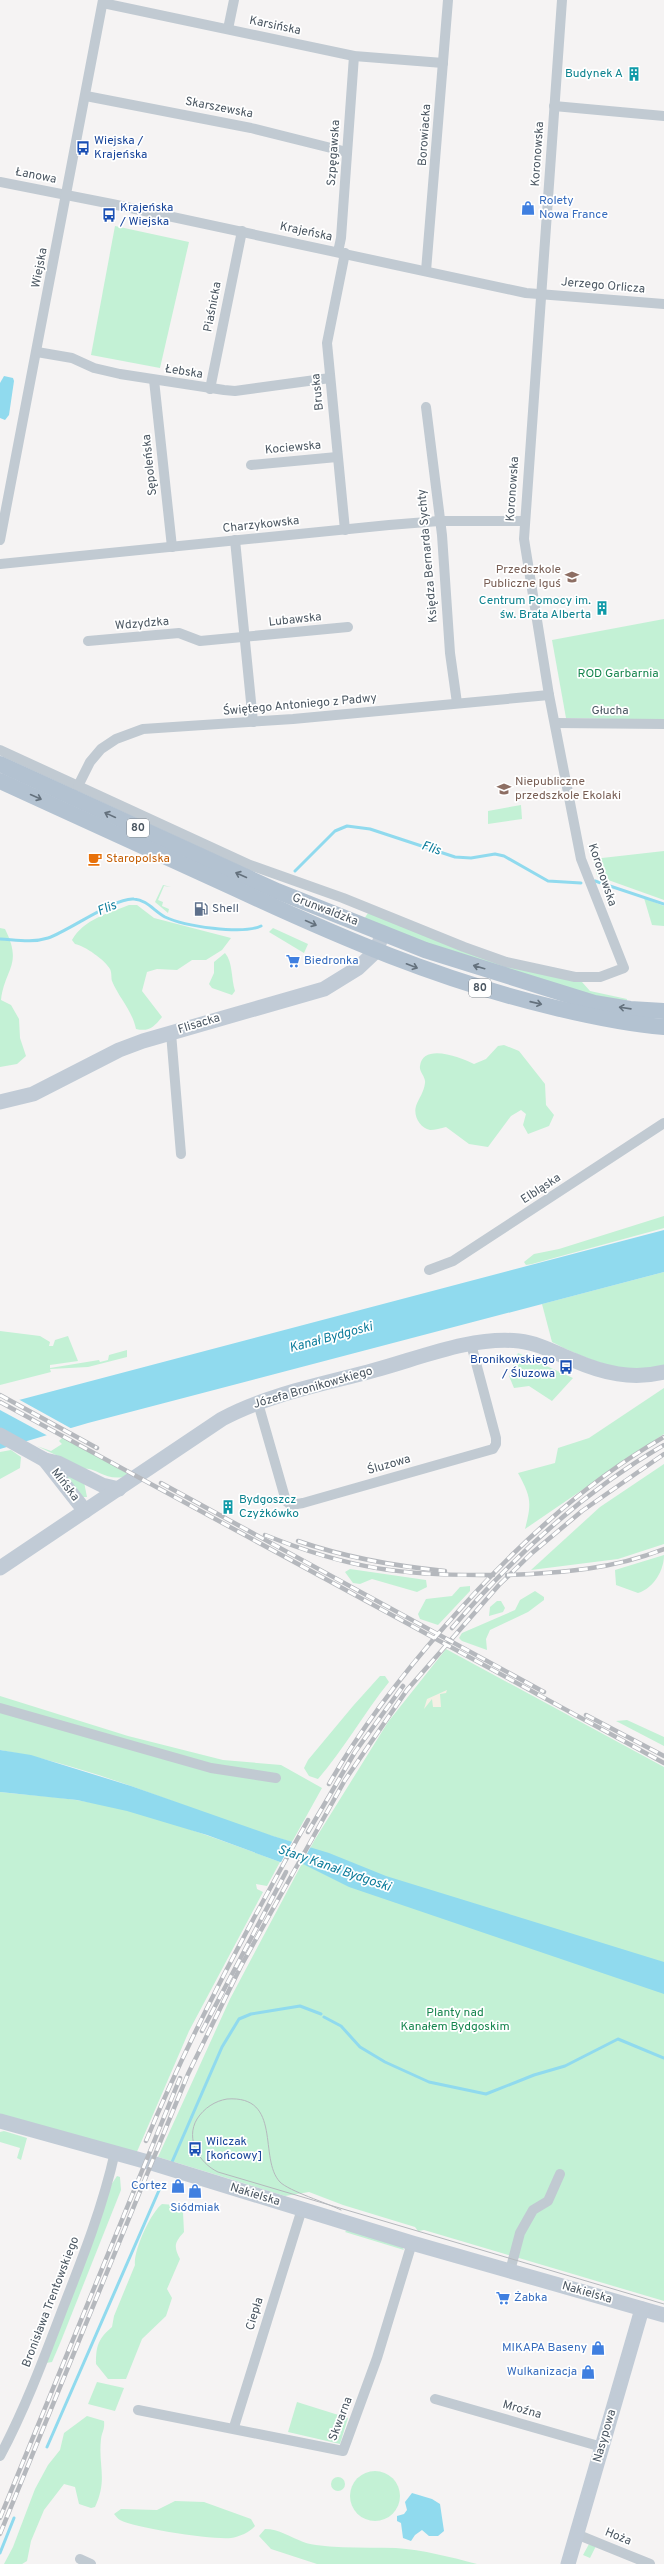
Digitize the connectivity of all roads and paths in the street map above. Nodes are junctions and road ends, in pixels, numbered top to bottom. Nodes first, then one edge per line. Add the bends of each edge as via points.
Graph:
1 (234, 0) edge
2 (448, 0) edge
3 (562, 0) edge
4 (103, 1) edge
5 (228, 29) junction
6 (354, 56) junction
7 (443, 63) junction
8 (86, 96) junction
9 (554, 106) junction
10 (664, 116) edge
11 (347, 152) junction
12 (0, 182) edge
13 (66, 196) junction
14 (242, 231) junction
15 (341, 252) junction
16 (426, 271) junction
17 (541, 294) junction
18 (664, 304) edge
19 (37, 352) junction
20 (330, 378) junction
21 (154, 380) junction
22 (210, 389) junction
23 (426, 407) dead end
24 (337, 457) junction
25 (251, 464) dead end
26 (439, 521) junction
27 (524, 521) junction
28 (345, 530) junction
29 (0, 540) edge
30 (235, 540) junction
31 (172, 547) junction
32 (0, 564) edge
33 (348, 627) dead end
34 (245, 638) junction
35 (88, 641) dead end
36 (549, 695) junction
37 (458, 703) junction
38 (253, 722) junction
39 (556, 723) junction
40 (664, 724) edge
41 (0, 750) edge
42 (0, 764) edge
43 (0, 781) edge
44 (78, 786) junction
45 (383, 933) junction
46 (376, 952) junction
47 (664, 1011) edge
48 (664, 1027) edge
49 (171, 1033) junction
50 (0, 1102) edge
51 (664, 1123) edge
52 (181, 1154) dead end
53 (429, 1270) dead end
54 (471, 1344) junction
55 (664, 1372) edge
56 (258, 1403) junction
57 (0, 1435) edge
58 (41, 1457) junction
59 (87, 1478) junction
60 (119, 1489) junction
61 (89, 1508) junction
62 (0, 1568) edge
63 (0, 1708) edge
64 (276, 1778) dead end
65 (0, 2120) edge
66 (115, 2152) junction
67 (560, 2174) dead end
68 (302, 2209) junction
69 (412, 2243) junction
70 (510, 2271) junction
71 (642, 2309) junction
72 (664, 2315) edge
73 (435, 2399) dead end
74 (138, 2410) dead end
75 (234, 2427) junction
76 (602, 2447) junction
77 (0, 2456) edge
78 (576, 2534) junction
79 (80, 2559) dead end
80 (91, 2564) edge
81 (568, 2564) edge
82 (650, 2564) edge

1 - 5 street
2 - 7 street, Borowiacka
3 - 9 street, Koronowska
4 - 5 street, Karsińska
4 - 8 street, Wiejska
5 - 6 street, Karsińska
6 - 7 street, Karsińska
6 - 11 street, Szpęgawska
7 - 16 street, Borowiacka
8 - 11 street, Skarszewska via 251,128
8 - 13 street, Wiejska
9 - 10 street
9 - 17 street, Koronowska
11 - 15 street, Szpęgawska
12 - 13 street, Łanowa
13 - 14 street, Krajeńska
13 - 19 street, Wiejska
14 - 15 street, Krajeńska
14 - 22 street, Piaśnicka
15 - 16 street, Krajeńska
15 - 20 street, Bruska via 327,343
16 - 17 street, Krajeńska
17 - 18 street, Jerzego Orlicza
17 - 27 street, Koronowska
19 - 21 street, Łebska via 72,358 94,368
19 - 29 street, Wiejska
20 - 22 street, Łebska via 235,391
20 - 24 street, Bruska
21 - 22 street, Łebska
21 - 31 street, Sępoleńska
23 - 26 street, Księdza Bernarda Sychty
24 - 25 street, Kociewska
24 - 28 street, Bruska
26 - 27 street, Charzykowska
26 - 28 street, Charzykowska
26 - 37 street, Księdza Bernarda Sychty via 449,645
27 - 36 street, Koronowska via 526,552
28 - 30 street, Charzykowska
30 - 31 street, Charzykowska
30 - 34 street
31 - 32 street, Charzykowska
33 - 34 street, Lubawska
34 - 35 street, Wdzydzka via 200,641 179,633
34 - 38 street
36 - 37 street, Świętego Antoniego z Padwy
36 - 39 street, Koronowska
37 - 38 street, Świętego Antoniego z Padwy
38 - 44 street, Świętego Antoniego z Padwy via 132,732 101,749 92,759
39 - 40 street, Głucha
39 - 44 street, Koronowska via 581,859 624,968 608,975 586,978 506,962 343,898 250,865
41 - 44 street
45 -> 42 main road, Grunwaldzka / 80 via 277,891
43 -> 46 main road, Grunwaldzka / 80
45 - 46 street, Flisacka
47 -> 45 main road, Grunwaldzka / 80 via 630,1009 577,998 460,962
46 -> 48 main road, Grunwaldzka / 80 via 452,980 521,1000 621,1022
46 - 49 street, Flisacka via 352,973 324,989
49 - 50 street, Flisacka via 119,1050 33,1094
49 - 52 street
51 - 53 street, Elbląska via 453,1262
54 - 55 street, Józefa Bronikowskiego via 497,1341 525,1342 607,1373 640,1376
54 - 56 street, Józefa Bronikowskiego
54 - 56 street, Śluzowa via 496,1446 310,1501 294,1505 286,1501
56 - 60 street, Józefa Bronikowskiego via 222,1419
57 - 58 street, Mińska
58 - 59 street, Mińska
58 - 61 street, Mińska
59 - 60 street, Mińska
59 - 61 street, Mińska
60 - 61 street, Józefa Bronikowskiego
61 - 62 street, Józefa Bronikowskiego
63 - 64 street via 211,1768
65 - 66 street, Nakielska
66 - 68 street, Nakielska
66 - 77 street, Bronisława Trentowskiego via 98,2212 40,2368
67 - 70 street via 548,2201 533,2210 520,2233
68 - 69 street, Nakielska
68 - 75 street, Ciepła
69 - 70 street, Nakielska
69 - 75 street, Skwarna via 377,2358 345,2449 338,2451
70 - 71 street, Nakielska
71 - 72 street, Nakielska
71 - 76 street, Nasypowa
73 - 76 street, Mroźna
74 - 75 street, Skwarna
76 - 78 street, Nasypowa
78 - 81 street, Nasypowa
78 - 82 street, Hoża
79 - 80 street

